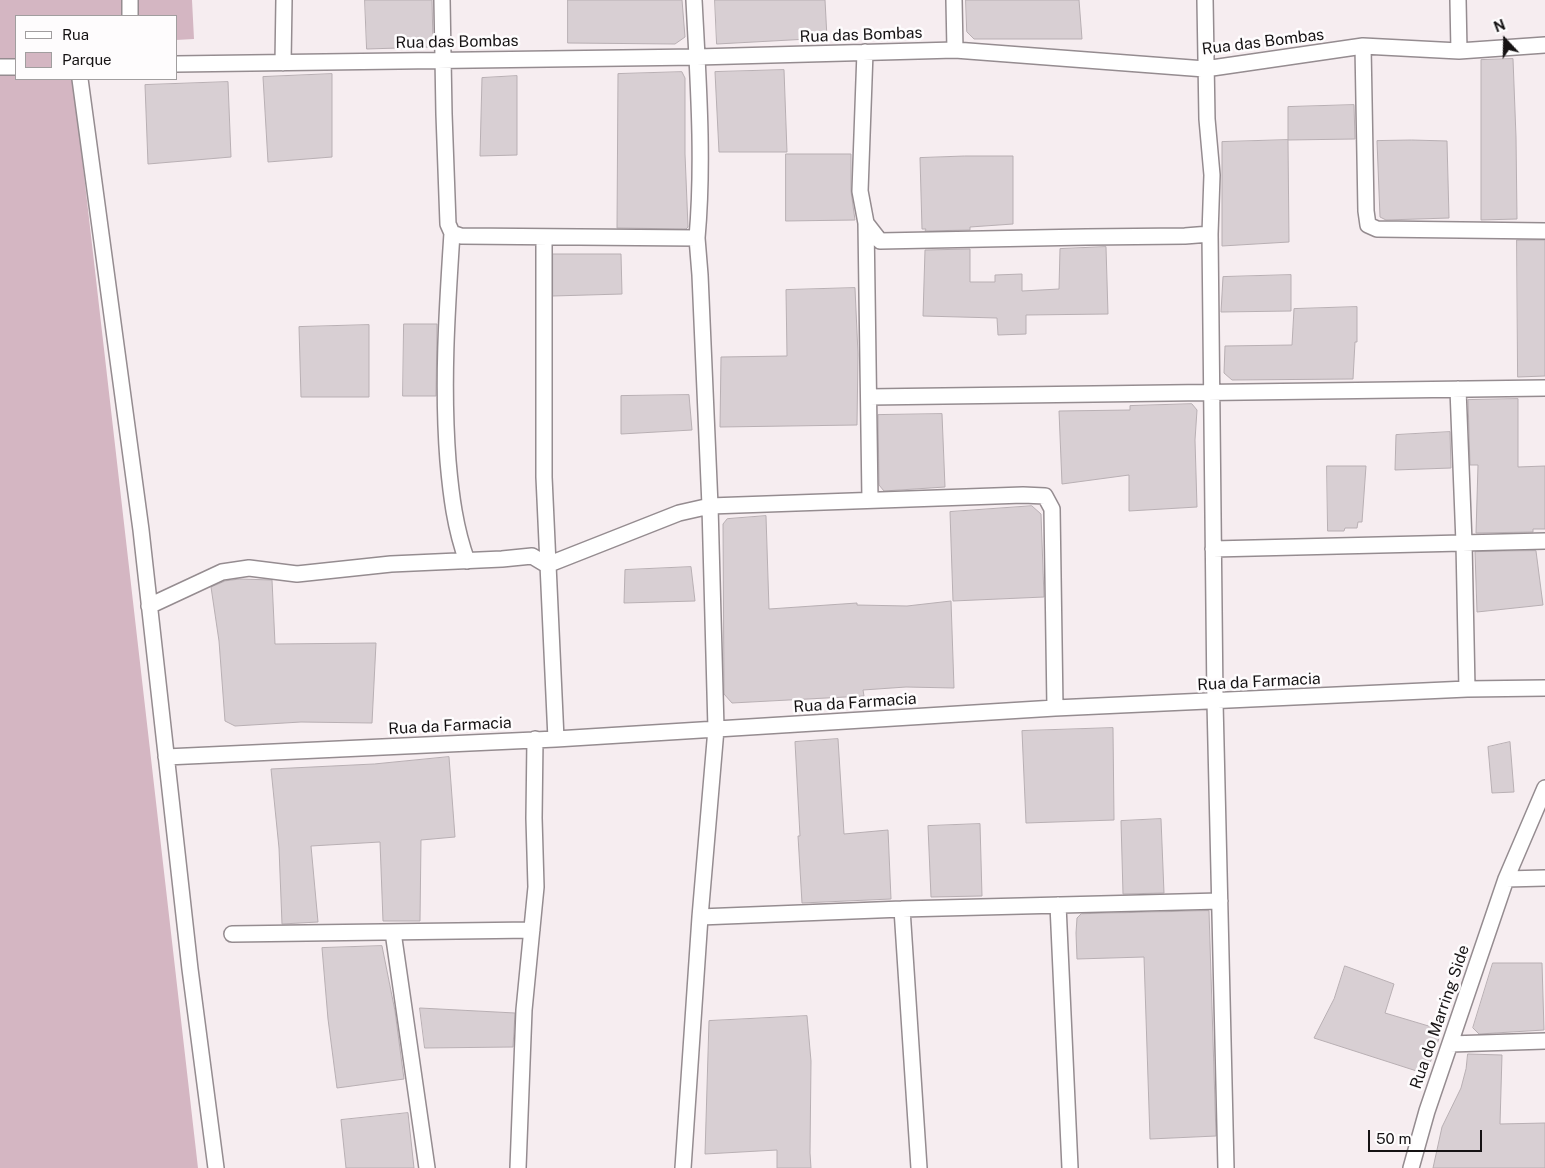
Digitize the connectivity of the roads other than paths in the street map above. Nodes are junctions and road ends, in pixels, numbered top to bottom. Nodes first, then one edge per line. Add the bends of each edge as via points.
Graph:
1 (130, 0) edge
2 (284, 0) edge
3 (442, 0) edge
4 (694, 0) edge
5 (954, 0) edge
6 (1205, 0) edge
7 (1458, 0) edge
8 (130, 15) edge
9 (1545, 45) edge
10 (1363, 46) junction
11 (956, 50) junction
12 (1459, 51) junction
13 (865, 52) junction
14 (697, 57) junction
15 (443, 60) junction
16 (283, 62) junction
17 (178, 64) edge
18 (0, 67) edge
19 (15, 67) edge
20 (1205, 69) junction
21 (80, 80) edge
22 (866, 223) junction
23 (1545, 231) edge
24 (452, 233) junction
25 (1210, 234) junction
26 (544, 237) junction
27 (697, 238) junction
28 (1545, 388) edge
29 (1458, 389) junction
30 (1212, 392) junction
31 (869, 397) junction
32 (870, 500) junction
33 (710, 506) junction
34 (1545, 542) edge
35 (1464, 543) junction
36 (1214, 549) junction
37 (467, 561) junction
38 (547, 565) junction
39 (149, 606) junction
40 (1545, 688) edge
41 (1467, 689) junction
42 (1215, 702) junction
43 (1055, 708) junction
44 (716, 729) junction
45 (535, 739) junction
46 (556, 739) junction
47 (166, 757) junction
48 (1545, 788) edge
49 (1545, 878) edge
50 (1506, 879) junction
51 (1220, 901) junction
52 (1058, 905) junction
53 (902, 909) junction
54 (700, 917) junction
55 (532, 930) junction
56 (393, 932) junction
57 (232, 934) dead end
58 (1545, 1041) edge
59 (1450, 1044) junction
60 (216, 1168) edge
61 (427, 1168) edge
62 (518, 1168) edge
63 (683, 1168) edge
64 (919, 1168) edge
65 (1070, 1168) edge
66 (1226, 1168) edge
67 (1411, 1168) edge

1 - 8 street
2 - 16 street
3 - 15 street
4 - 14 street
5 - 11 street
6 - 20 street
7 - 12 street
9 - 12 street, Rua das Bombas
10 - 12 street, Rua das Bombas
10 - 20 street, Rua das Bombas
10 - 23 street via 1368,225 1377,229
11 - 13 street, Rua das Bombas
11 - 20 street, Rua das Bombas
13 - 14 street, Rua das Bombas
13 - 22 street via 860,190
14 - 15 street, Rua das Bombas
14 - 27 street via 700,196
15 - 16 street, Rua das Bombas
15 - 24 street via 448,224
16 - 17 street, Rua das Bombas
18 - 19 street
20 - 25 street via 1212,175
21 - 39 street
22 - 25 street via 880,241
22 - 31 street
24 - 26 street via 461,236
24 - 37 street via 445,341 445,415 451,490 459,538
25 - 30 street
26 - 27 street
26 - 38 street via 543,449
27 - 33 street
28 - 29 street
29 - 30 street
29 - 35 street
30 - 31 street
30 - 36 street
31 - 32 street
32 - 33 street
32 - 43 street via 1045,496 1052,509
33 - 38 street via 679,514
33 - 44 street
34 - 35 street
35 - 36 street
35 - 41 street
36 - 42 street
37 - 38 street via 532,556
37 - 39 street via 391,564 297,574 250,568 222,572
38 - 46 street
39 - 47 street
40 - 41 street, Rua da Farmacia
41 - 42 street, Rua da Farmacia
42 - 43 street, Rua da Farmacia
42 - 51 street
43 - 44 street, Rua da Farmacia
44 - 46 street, Rua da Farmacia
44 - 54 street
45 - 46 street, Rua da Farmacia
45 - 47 street, Rua da Farmacia
45 - 55 street via 536,887
47 - 60 street
48 - 50 street, Rua do Marring Side
49 - 50 street
50 - 59 street, Rua do Marring Side
51 - 52 street
51 - 66 street
52 - 53 street
52 - 65 street
53 - 54 street
53 - 64 street
54 - 63 street
55 - 56 street
55 - 62 street via 524,1010
56 - 57 street
56 - 61 street
58 - 59 street
59 - 67 street, Rua do Marring Side

